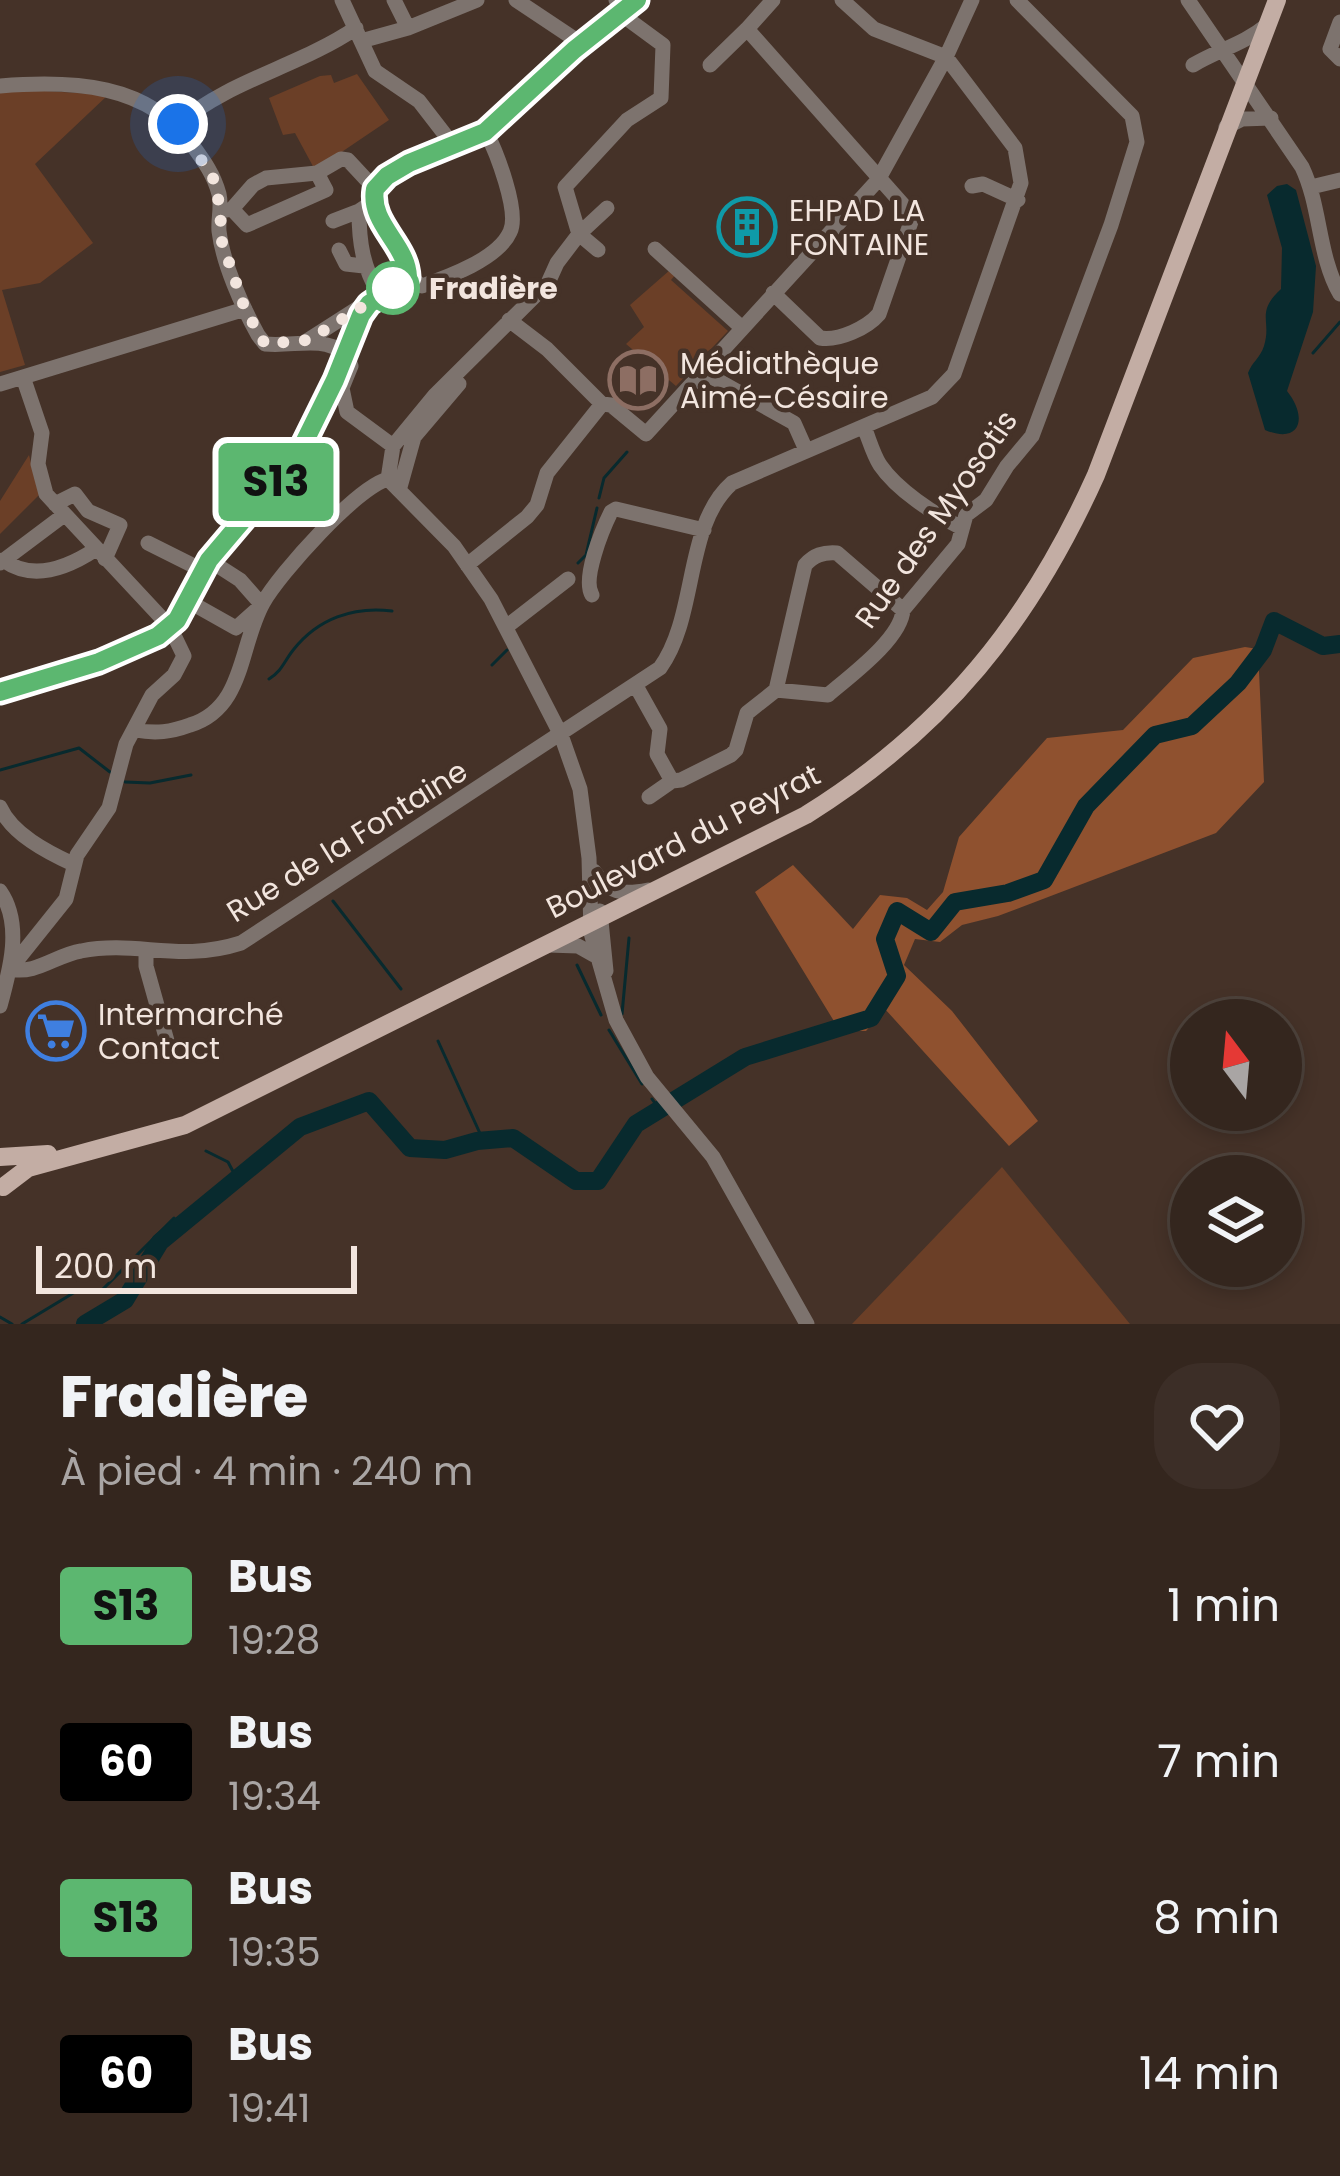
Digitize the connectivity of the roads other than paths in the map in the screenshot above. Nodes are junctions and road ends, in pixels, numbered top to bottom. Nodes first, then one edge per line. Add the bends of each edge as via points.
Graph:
1 (342, 0) edge
2 (394, 0) edge
3 (477, 0) edge
4 (516, 0) edge
5 (637, 0) edge
6 (773, 0) edge
7 (842, 0) edge
8 (972, 0) edge
9 (1017, 0) edge
10 (1188, 0) edge
11 (1276, 0) edge
12 (619, 6) edge
13 (439, 8) edge
14 (1340, 22) edge
15 (1267, 26) junction
16 (407, 28) junction
17 (747, 29) junction
18 (358, 34) junction
19 (582, 44) junction
20 (1222, 47) junction
21 (946, 57) junction
22 (1340, 59) edge
23 (710, 65) dead end
24 (1193, 65) dead end
25 (1243, 80) junction
26 (0, 86) edge
27 (1271, 118) junction
28 (178, 124) junction
29 (1226, 127) junction
30 (485, 132) junction
31 (453, 145) junction
32 (317, 173) junction
33 (878, 180) junction
34 (1340, 180) edge
35 (972, 186) dead end
36 (1312, 187) junction
37 (369, 200) junction
38 (1018, 200) junction
39 (607, 208) dead end
40 (227, 210) junction
41 (333, 221) dead end
42 (579, 234) junction
43 (655, 249) dead end
44 (339, 250) dead end
45 (598, 250) dead end
46 (364, 266) junction
47 (408, 277) junction
48 (773, 293) junction
49 (1339, 293) edge
50 (374, 300) junction
51 (245, 309) junction
52 (509, 320) junction
53 (741, 327) junction
54 (308, 340) junction
55 (346, 352) junction
56 (474, 356) junction
57 (701, 371) junction
58 (23, 377) junction
59 (0, 384) edge
60 (602, 404) junction
61 (864, 427) junction
62 (393, 446) junction
63 (806, 450) junction
64 (394, 483) junction
65 (88, 511) junction
66 (64, 514) junction
67 (960, 527) junction
68 (704, 530) junction
69 (148, 543) dead end
70 (101, 554) junction
71 (1, 562) edge
72 (206, 565) junction
73 (467, 565) junction
74 (568, 579) dead end
75 (592, 595) dead end
76 (188, 601) junction
77 (262, 605) junction
78 (903, 610) junction
79 (170, 627) junction
80 (506, 627) junction
81 (636, 686) junction
82 (776, 690) junction
83 (0, 692) edge
84 (135, 730) junction
85 (561, 735) junction
86 (672, 781) junction
87 (649, 796) dead end
88 (0, 807) edge
89 (73, 864) junction
90 (591, 865) junction
91 (663, 888) junction
92 (0, 891) edge
93 (595, 920) junction
94 (548, 945) junction
95 (146, 952) junction
96 (594, 955) junction
97 (10, 969) junction
98 (608, 998) junction
99 (0, 1006) edge
100 (169, 1048) dead end
101 (242, 1095) junction
102 (0, 1160) edge
103 (1, 1190) edge
104 (807, 1324) edge

1 - 18 street
2 - 16 street
3 - 13 street
4 - 19 street
5 - 12 street
6 - 17 street
7 - 21 street via 874,29
8 - 21 street
9 - 67 street, Rue des Myosotis via 1132,116 1137,142 1032,436
10 - 20 street
11 - 15 main road, Boulevard du Peyrat
12 - 19 street
12 - 42 street via 663,45 661,98 627,120 565,187
13 - 16 street
14 - 22 street via 1330,49
15 - 20 street
15 - 25 main road, Boulevard du Peyrat
16 - 18 street
17 - 23 street
17 - 33 street
18 - 28 street via 262,74
18 - 31 street via 375,71 419,101
19 - 30 street
20 - 24 street
20 - 25 street
21 - 33 street
21 - 38 street via 1015,148
25 - 27 street
25 - 29 main road, Boulevard du Peyrat
26 - 28 street via 111,90
27 - 29 street
27 - 36 street
28 - 40 street
29 - 91 main road, Boulevard du Peyrat via 1096,475 1007,635 940,713 855,785
30 - 31 street
30 - 47 street via 508,191 512,229 471,267 422,286
31 - 37 street via 398,169
32 - 37 street via 345,158
32 - 40 street via 266,178
32 - 40 street via 326,190 247,225
33 - 48 street
33 - 48 street via 914,216 872,322 820,338
34 - 36 street
35 - 38 street
36 - 49 street
37 - 41 street
37 - 46 street
37 - 47 street
38 - 61 street via 954,374 932,397
39 - 42 street
40 - 51 street via 220,236
42 - 45 street
42 - 52 street via 538,295
43 - 53 street
44 - 46 street via 346,264
46 - 50 street
47 - 50 street
48 - 53 street
50 - 54 street
50 - 55 street
51 - 54 street via 265,344
51 - 58 street
52 - 56 street
52 - 60 street
53 - 57 street
54 - 55 street
55 - 62 street via 347,412
55 - 72 street via 298,455
56 - 62 street
56 - 64 street via 469,373 414,437
57 - 60 street via 646,434
57 - 63 street via 794,423
58 - 59 street
58 - 66 street via 42,433 39,473
60 - 73 street via 547,473 527,518
61 - 63 street
61 - 67 street via 879,464
62 - 64 street
63 - 68 street via 731,483
64 - 73 street
64 - 77 street via 376,482 356,497
65 - 66 street
65 - 66 street via 75,494
65 - 70 street via 120,524
66 - 70 street
66 - 71 street
67 - 78 street, Rue des Myosotis via 958,544
68 - 75 street via 616,509 589,567
68 - 81 street, Rue de la Fontaine via 671,654
69 - 72 street
70 - 71 street via 53,570
70 - 79 street
72 - 76 street
72 - 77 street via 240,580
73 - 80 street
74 - 80 street
76 - 77 street via 236,628
76 - 79 street
77 - 84 street via 232,691 212,718 160,734
78 - 82 street, Rue des Myosotis via 871,658 828,695
78 - 82 street via 837,554 811,558
79 - 83 street via 99,662
79 - 84 street via 184,656
80 - 85 street
81 - 85 street, Rue de la Fontaine
81 - 86 street via 660,729 657,754
82 - 86 street via 747,713 731,755
84 - 89 street via 109,808
85 - 90 street via 580,789
85 - 95 street, Rue de la Fontaine via 241,943 198,954
86 - 87 street
88 - 89 street via 19,831
89 - 97 street via 66,899
90 - 91 street via 605,889
90 - 93 street
91 - 93 main road, Boulevard du Peyrat
92 - 97 street via 13,920
93 - 94 main road, Boulevard du Peyrat
93 - 96 street
93 - 98 street
94 - 96 street
94 - 101 main road, Boulevard du Peyrat
95 - 97 street, Rue de la Fontaine via 95,949 26,972
95 - 100 street
96 - 98 street
97 - 99 street
98 - 104 street via 637,1060 712,1157
101 - 102 main road, Boulevard du Peyrat via 156,1126
101 - 103 main road, Boulevard du Peyrat via 158,1135 19,1172
102 - 103 main road

